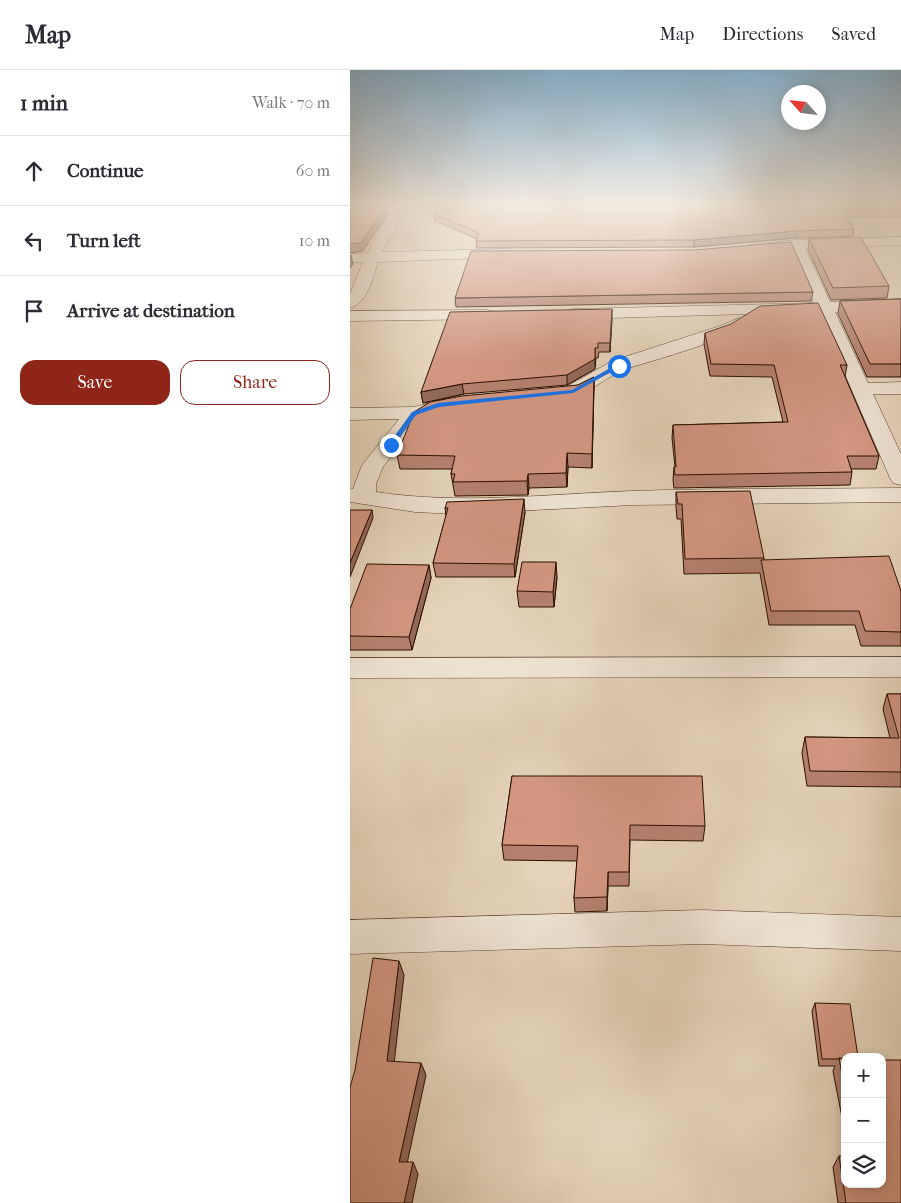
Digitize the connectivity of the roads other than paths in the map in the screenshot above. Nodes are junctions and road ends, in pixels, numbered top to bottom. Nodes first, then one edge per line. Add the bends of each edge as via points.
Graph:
1 (350, 258) edge
2 (372, 258) junction
3 (376, 258) edge
4 (802, 258) edge
5 (350, 303) edge
6 (901, 304) edge
7 (825, 307) junction
8 (754, 310) junction
9 (558, 314) edge
10 (499, 315) edge
11 (350, 316) edge
12 (901, 388) edge
13 (862, 389) junction
14 (544, 394) edge
15 (467, 402) edge
16 (414, 413) junction
17 (350, 414) edge
18 (901, 478) edge
19 (901, 495) edge
20 (357, 496) edge
21 (901, 667) edge
22 (350, 668) edge
23 (901, 934) edge
24 (350, 937) edge

1 - 2 street
2 - 3 street
2 - 5 street via 358,295
4 - 7 street
6 - 7 street
7 - 8 street
7 - 13 street
8 - 9 street
8 - 14 street via 726,330 619,366 573,391
10 - 11 street
12 - 13 street
13 - 18 street
15 - 16 street via 438,405
16 - 17 street
16 - 20 street via 373,465
19 - 20 street via 633,498 456,507 414,506
21 - 22 street
23 - 24 street via 702,927

